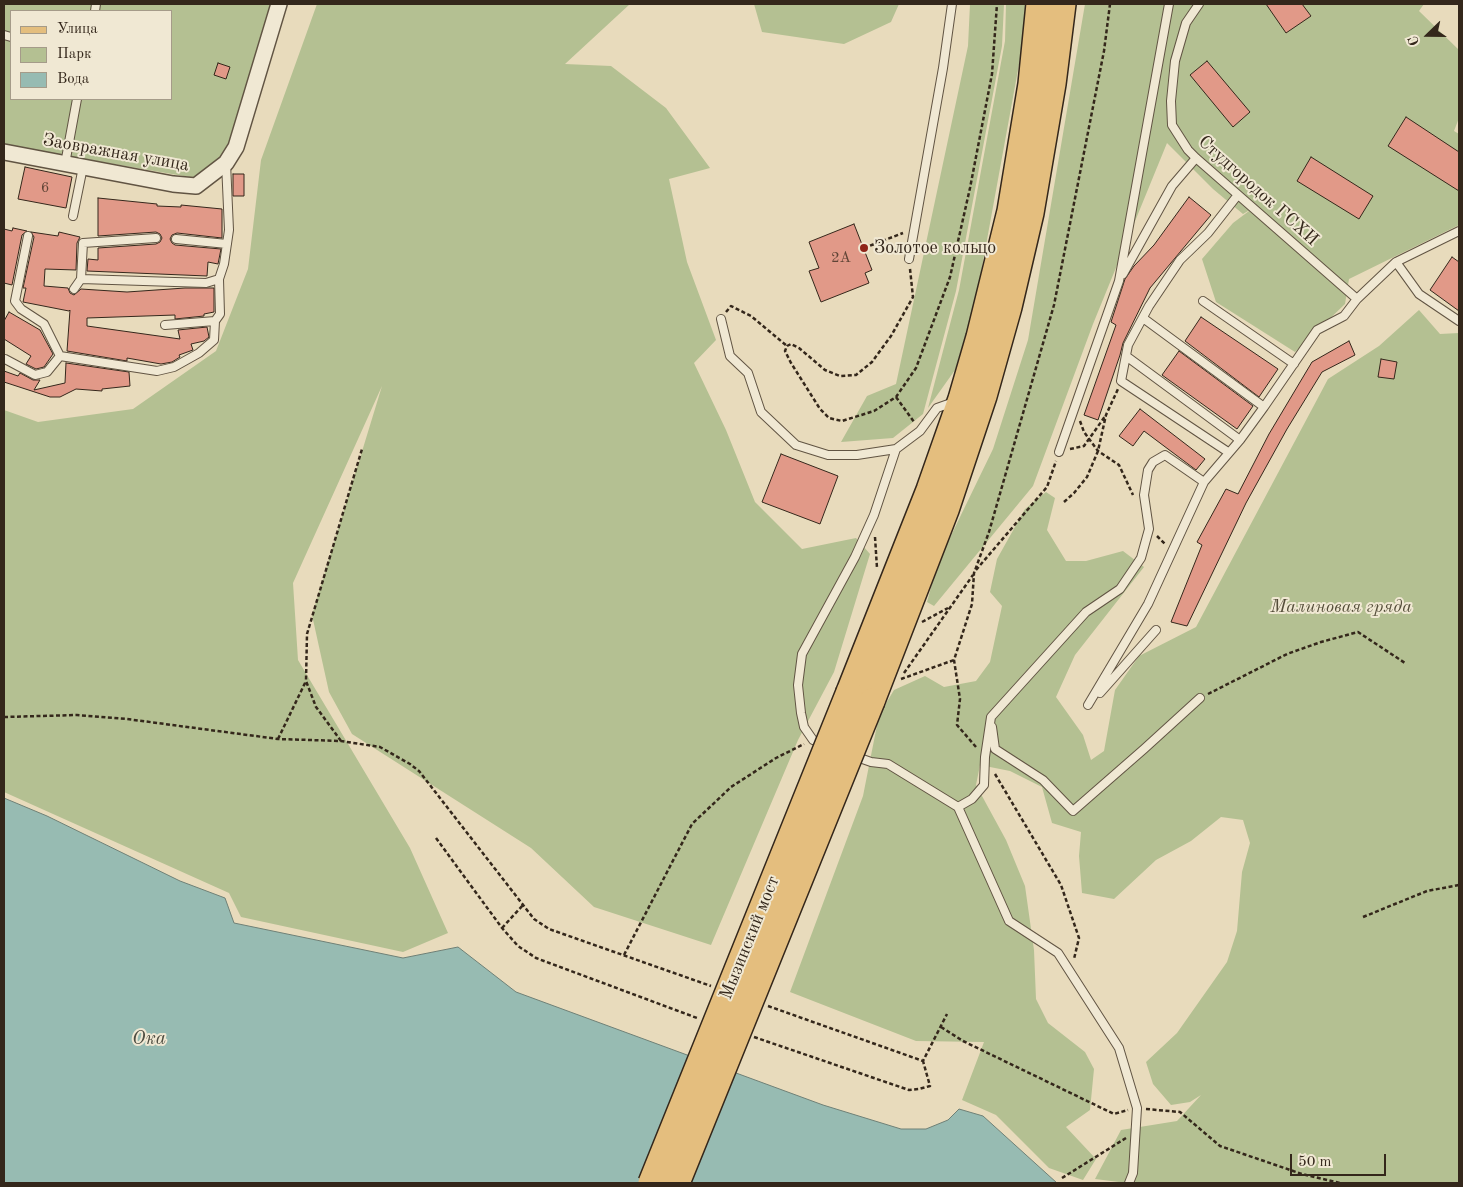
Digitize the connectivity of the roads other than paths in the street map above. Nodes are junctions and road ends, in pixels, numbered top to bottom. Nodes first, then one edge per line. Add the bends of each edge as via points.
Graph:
1 (279, 4) edge
2 (952, 4) edge
3 (1039, 4) edge
4 (1062, 4) edge
5 (1169, 4) edge
6 (1198, 4) edge
7 (77, 100) edge
8 (4, 152) edge
9 (1196, 158) junction
10 (226, 163) junction
11 (65, 164) junction
12 (83, 167) junction
13 (1238, 196) junction
14 (73, 216) dead end
15 (1459, 231) edge
16 (28, 236) dead end
17 (156, 238) dead end
18 (176, 239) dead end
19 (227, 244) junction
20 (909, 259) road end
21 (1396, 262) junction
22 (81, 279) junction
23 (219, 279) junction
24 (1119, 281) junction
25 (74, 289) dead end
26 (1357, 299) junction
27 (1203, 301) dead end
28 (1143, 318) junction
29 (721, 319) road end
30 (215, 321) junction
31 (1459, 321) edge
32 (165, 325) dead end
33 (60, 356) junction
34 (1126, 356) junction
35 (5, 359) dead end
36 (1294, 364) junction
37 (961, 399) junction
38 (1264, 407) junction
39 (1240, 440) junction
40 (896, 449) junction
41 (1059, 452) road end
42 (1228, 452) junction
43 (1204, 482) junction
44 (1156, 630) dead end
45 (860, 697) junction
46 (1200, 698) road end
47 (991, 717) junction
48 (958, 807) junction
49 (651, 1183) edge
50 (677, 1183) edge
51 (1129, 1183) edge

1 - 10 street, Заовражная улица via 236,147
2 - 20 lane
3 - 37 main road via 1031,84 1010,211
4 - 45 main road via 1053,84 1031,213 984,396 946,510
5 - 24 lane
6 - 9 lane, Студгородок ГСХИ via 1186,23 1175,61 1171,101 1172,125
7 - 11 lane
8 - 11 street, Заовражная улица
9 - 13 lane, Студгородок ГСХИ
9 - 24 lane via 1172,186
10 - 12 street, Заовражная улица via 196,186
10 - 19 lane
11 - 12 street, Заовражная улица
12 - 14 lane
13 - 26 lane, Студгородок ГСХИ
13 - 28 lane via 1208,233 1180,260
15 - 21 lane
16 - 33 lane via 15,301 21,309 44,324
17 - 22 lane via 83,243
18 - 19 lane
19 - 23 lane
21 - 26 lane
21 - 31 lane via 1419,294
22 - 23 lane via 206,283
22 - 25 lane
23 - 30 lane via 220,314
24 - 41 lane
26 - 36 lane via 1344,316 1317,330
27 - 36 lane
28 - 34 lane via 1128,345
28 - 38 lane
29 - 40 lane via 730,356 748,373 761,412 796,445 828,455
30 - 32 lane
30 - 33 lane via 214,340 174,367 158,371
33 - 35 lane via 47,372 35,375
34 - 39 lane
34 - 42 lane via 1121,381
36 - 38 lane
37 - 40 lane via 938,408 920,431
37 - 45 main road via 891,587
38 - 39 lane
39 - 42 lane
40 - 48 lane via 874,515 855,557 802,654 798,685 801,713 804,727 813,740 871,762 888,764
42 - 43 lane
43 - 44 lane via 1148,604 1088,706
43 - 47 lane via 1165,455 1153,462 1148,470 1144,495 1149,530 1140,558 1120,589 1086,612
45 - 49 main road, Мызинский мост, bridge
45 - 50 main road, Мызинский мост, bridge
46 - 47 lane via 1073,811 1043,780 995,749
47 - 48 lane via 984,786 972,799
48 - 51 lane via 1009,921 1058,952 1119,1048 1137,1108 1134,1173

